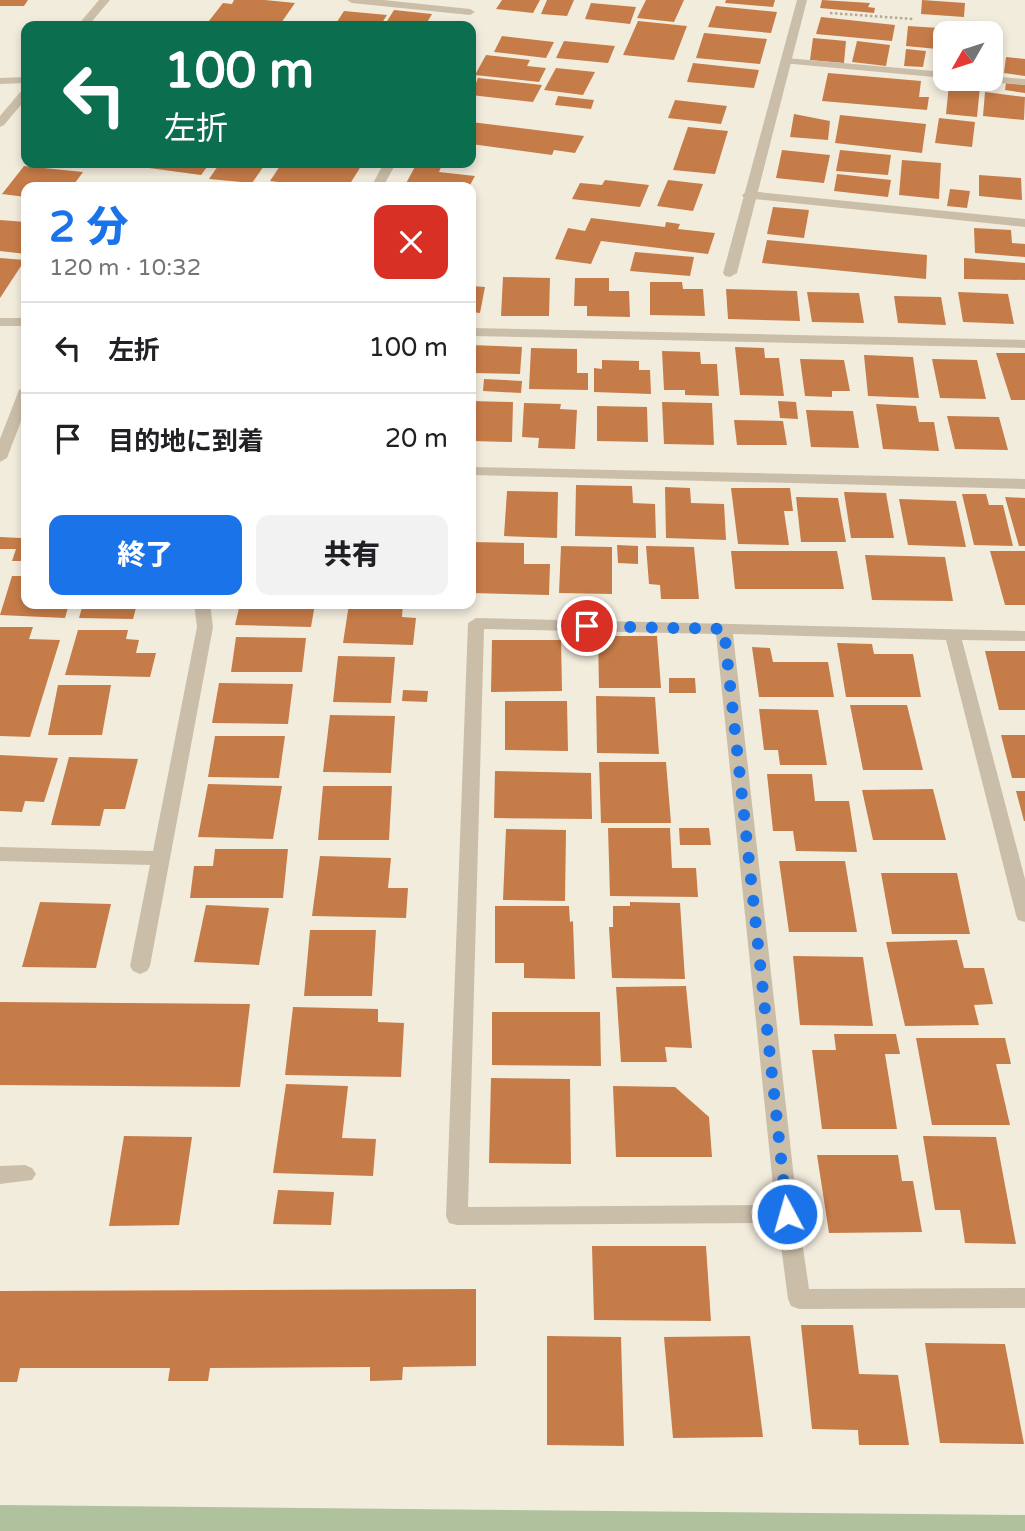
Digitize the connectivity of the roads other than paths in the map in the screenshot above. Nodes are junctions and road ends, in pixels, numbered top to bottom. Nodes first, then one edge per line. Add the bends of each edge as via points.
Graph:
1 (104, 0) edge
2 (352, 0) edge
3 (477, 0) edge
4 (801, 6) edge
5 (470, 12) junction
6 (86, 21) edge
7 (465, 21) edge
8 (786, 61) junction
9 (933, 74) edge
10 (0, 80) edge
11 (21, 80) edge
12 (1003, 80) edge
13 (1025, 82) edge
14 (21, 98) edge
15 (0, 123) edge
16 (748, 195) junction
17 (1025, 223) edge
18 (730, 273) dead end
19 (0, 322) edge
20 (21, 322) edge
21 (476, 332) edge
22 (1025, 344) edge
23 (21, 403) edge
24 (0, 458) edge
25 (476, 471) edge
26 (1025, 484) edge
27 (203, 609) edge
28 (724, 629) junction
29 (953, 635) junction
30 (1025, 636) edge
31 (0, 854) edge
32 (161, 858) junction
33 (1025, 915) edge
34 (140, 966) dead end
35 (26, 1174) dead end
36 (0, 1175) edge
37 (787, 1214) junction
38 (1025, 1298) edge

1 - 6 street
2 - 5 street
3 - 5 street
4 - 8 street
5 - 7 street
8 - 9 street
8 - 16 street
10 - 11 street
12 - 13 street
14 - 15 street
16 - 17 street
16 - 18 street
19 - 20 street
21 - 22 street
23 - 24 street
25 - 26 street
27 - 32 street via 205,627
28 - 29 street
28 - 37 street
28 - 37 street via 476,623 457,1216
29 - 30 street
29 - 33 street
31 - 32 street
32 - 34 street
35 - 36 street
37 - 38 street via 799,1299

